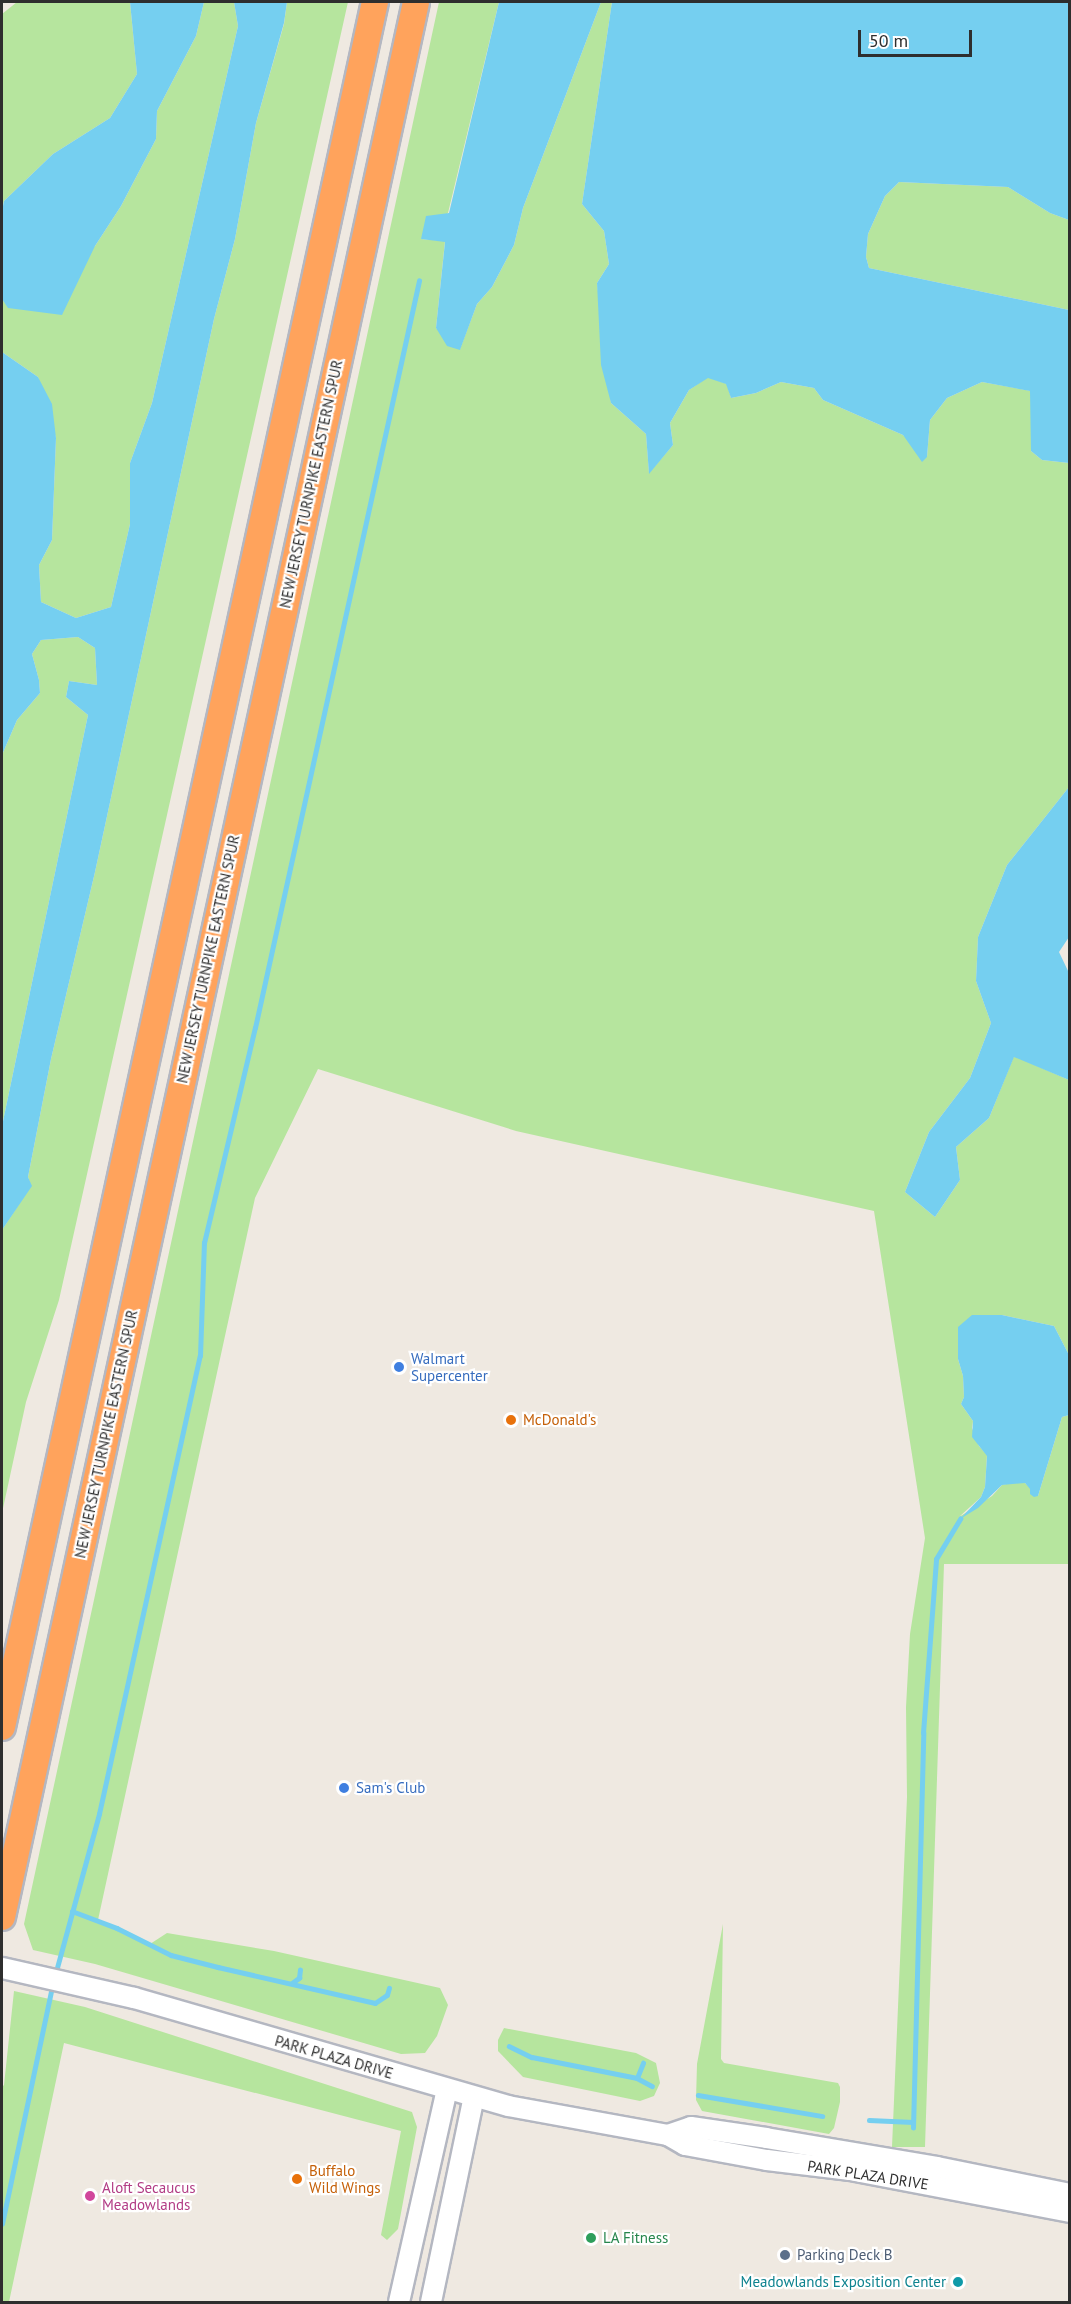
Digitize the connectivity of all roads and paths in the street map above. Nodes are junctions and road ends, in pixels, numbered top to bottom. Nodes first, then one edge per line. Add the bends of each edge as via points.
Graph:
1 (375, 2) edge
2 (416, 2) edge
3 (2, 1727) edge
4 (2, 1917) edge
5 (2, 1968) edge
6 (447, 2089) junction
7 (474, 2097) junction
8 (850, 2162) junction
9 (1070, 2194) edge
10 (1070, 2212) edge
11 (399, 2302) edge
12 (431, 2302) edge

1 - 3 highway
2 - 4 highway, NEW JERSEY TURNPIKE EASTERN SPUR
5 - 6 street, PARK PLAZA DRIVE via 93,1988
6 - 7 street, PARK PLAZA DRIVE
6 - 11 street
7 - 8 street, PARK PLAZA DRIVE via 668,2135 691,2127
7 - 12 street
8 - 9 street, PARK PLAZA DRIVE
8 - 10 street, PARK PLAZA DRIVE

